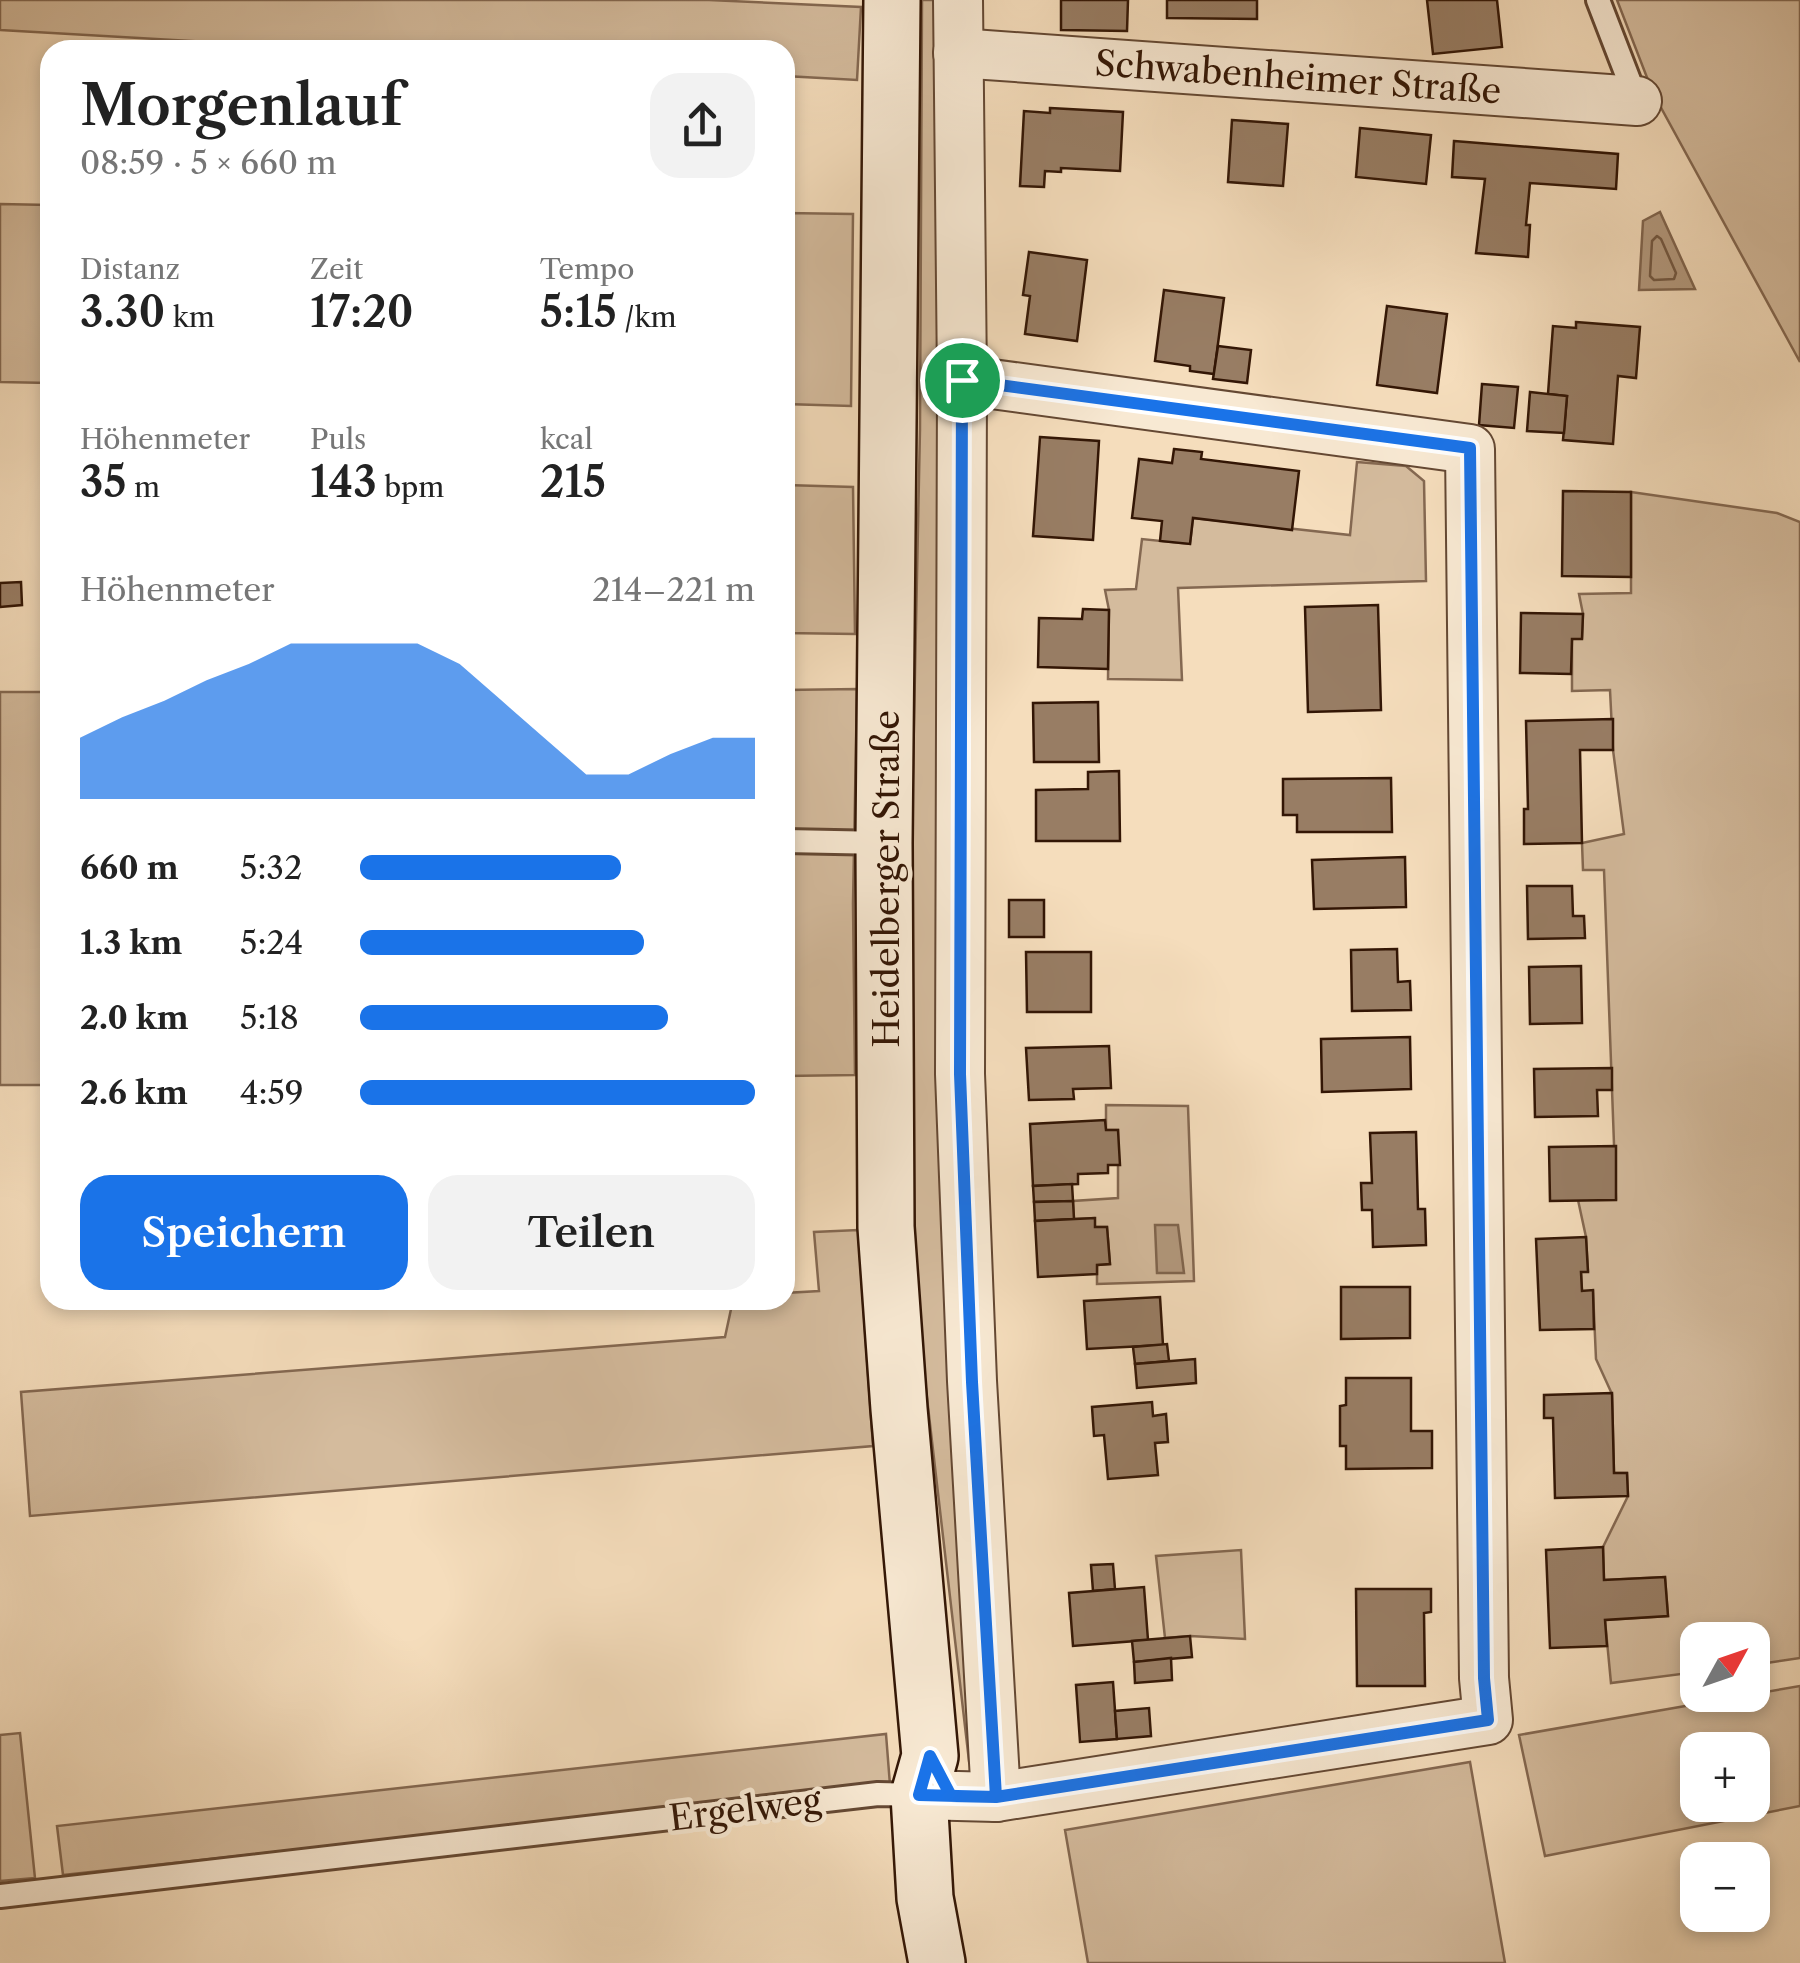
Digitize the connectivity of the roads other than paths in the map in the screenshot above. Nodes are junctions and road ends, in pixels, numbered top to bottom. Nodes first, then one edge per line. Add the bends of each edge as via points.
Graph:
1 (892, 0) edge
2 (958, 0) edge
3 (1598, 0) edge
4 (958, 53) junction
5 (1637, 101) joint
6 (962, 380) junction
7 (795, 841) edge
8 (884, 843) junction
9 (949, 1786) junction
10 (0, 1896) edge
11 (937, 1963) edge
12 (963, 1963) edge

1 - 8 main road, Heidelberger Straße
2 - 4 street, Heidelberger Straße
3 - 5 lane
4 - 5 street, Schwabenheimer Straße
4 - 6 street, Heidelberger Straße
6 - 9 street, Heidelberger Straße via 960,1074 972,1382
6 - 9 street, Ergelweg via 1470,448 1488,1720
7 - 8 lane
8 - 9 main road, Heidelberger Straße via 886,1227 898,1410
9 - 10 lane, Ergelweg
9 - 11 main road, Heidelberger Straße via 925,1898
9 - 12 main road, Heidelberger Straße

